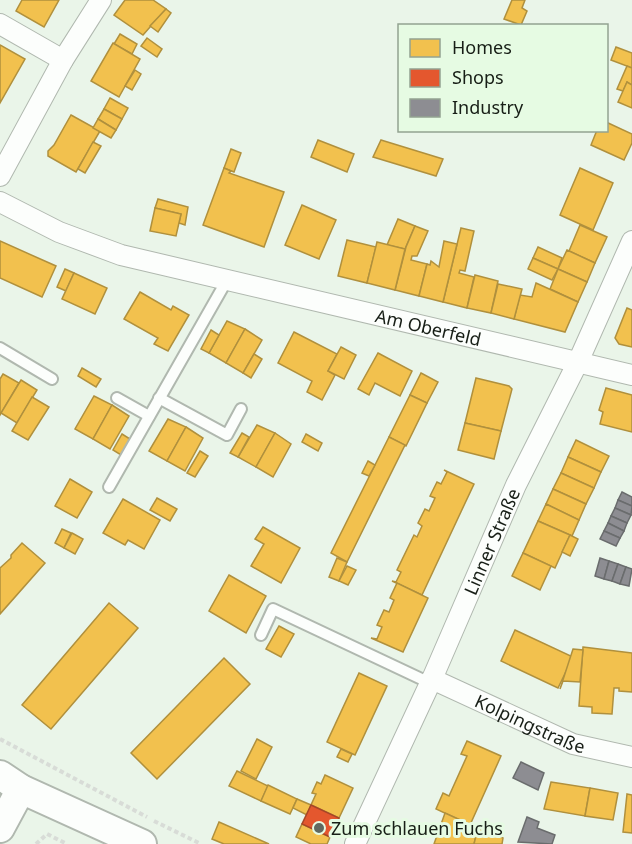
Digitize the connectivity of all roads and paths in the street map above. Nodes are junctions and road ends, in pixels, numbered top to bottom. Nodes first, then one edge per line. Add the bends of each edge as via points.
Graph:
1 (101, 0) edge
2 (0, 24) edge
3 (63, 60) junction
4 (0, 176) edge
5 (0, 202) edge
6 (632, 241) edge
7 (227, 280) junction
8 (0, 348) edge
9 (578, 362) junction
10 (632, 375) edge
11 (52, 379) dead end
12 (117, 398) dead end
13 (159, 398) junction
14 (241, 409) dead end
15 (149, 416) junction
16 (109, 487) dead end
17 (261, 634) dead end
18 (431, 681) junction
19 (0, 739) edge
20 (632, 757) edge
21 (11, 782) edge
22 (0, 828) edge
23 (36, 844) edge
24 (68, 844) edge
25 (142, 844) edge
26 (201, 844) edge
27 (355, 844) edge

1 - 3 street
2 - 3 street
3 - 4 street
5 - 7 street, Am Oberfeld via 59,232 121,255
6 - 9 street, Linner Straße
7 - 9 street, Am Oberfeld
7 - 13 lane
8 - 11 lane
9 - 10 street, Am Oberfeld
9 - 18 street, Linner Straße via 516,485
12 - 15 lane
13 - 14 lane via 226,435
13 - 15 lane
15 - 16 lane
17 - 18 lane via 273,609
18 - 20 street, Kolpingstraße via 573,744
18 - 27 street, Linner Straße
19 - 26 path
21 - 22 street
21 - 25 street
23 - 24 path via 47,834

